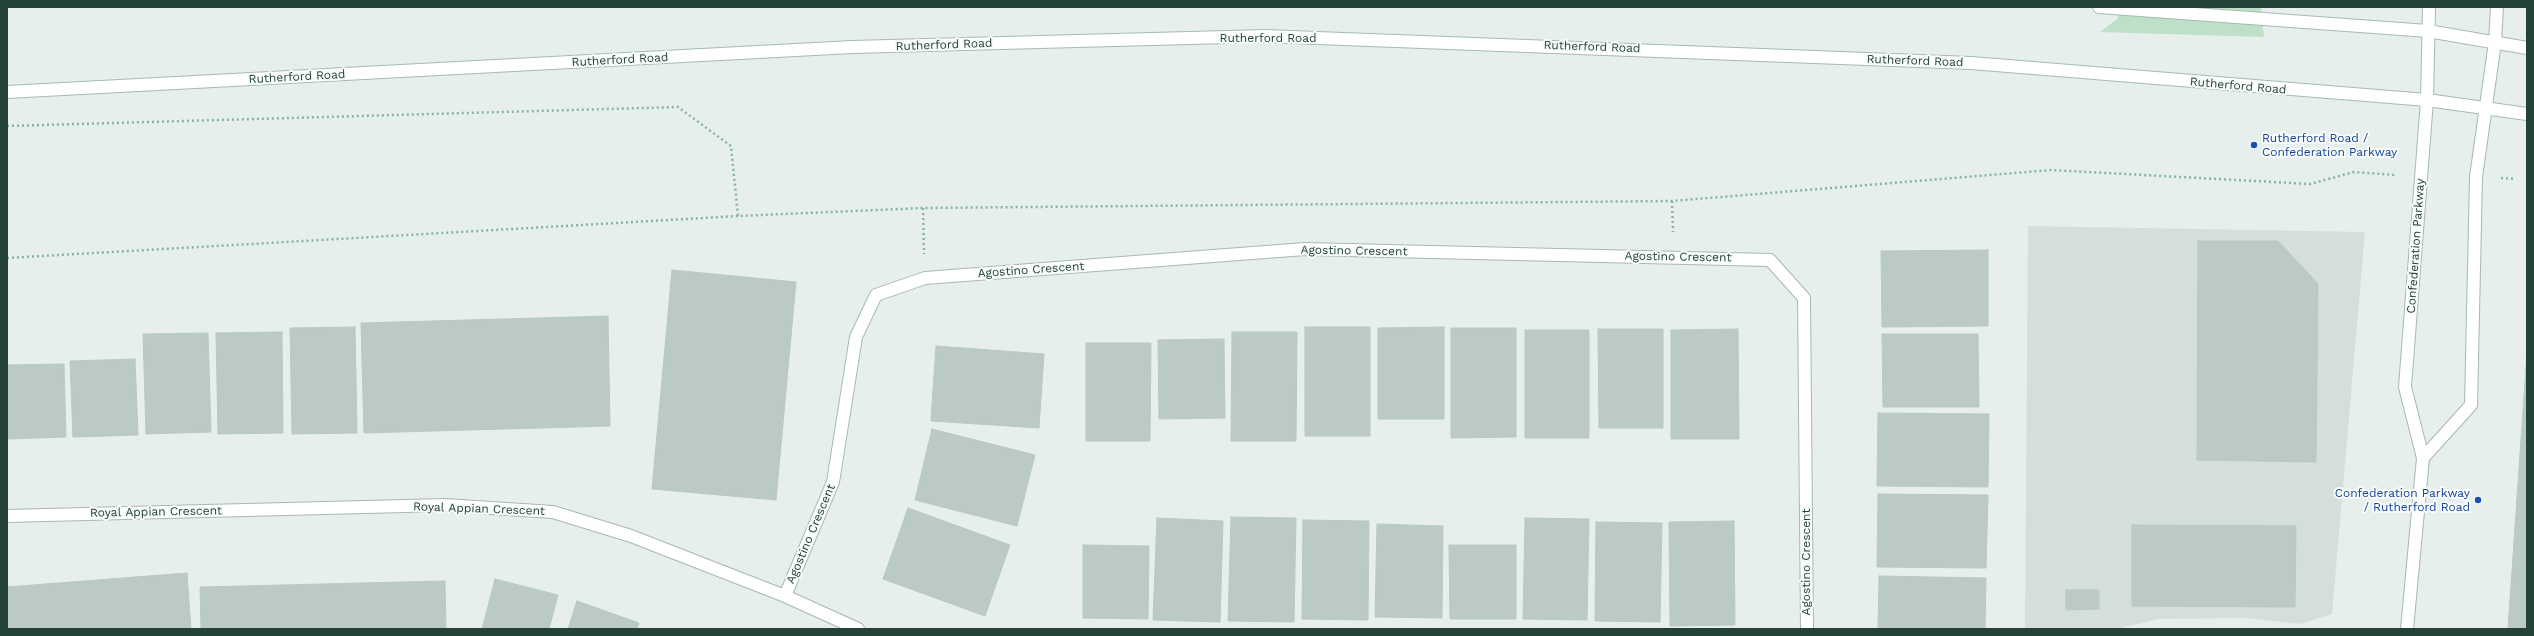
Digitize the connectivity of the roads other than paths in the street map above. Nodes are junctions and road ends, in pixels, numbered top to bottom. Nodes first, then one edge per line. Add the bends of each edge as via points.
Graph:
1 (2099, 7) edge
2 (2429, 7) edge
3 (2497, 7) edge
4 (2428, 31) junction
5 (2495, 42) junction
6 (2527, 48) edge
7 (7, 92) edge
8 (2427, 100) junction
9 (2485, 107) junction
10 (2527, 114) edge
11 (2423, 458) junction
12 (7, 516) edge
13 (785, 596) junction
14 (858, 629) edge
15 (1807, 629) edge
16 (2407, 629) edge

1 - 4 street
2 - 4 street, Confederation Parkway
3 - 5 street
4 - 5 street
4 - 8 street, Confederation Parkway
5 - 6 street
5 - 9 street
7 - 8 street, Rutherford Road via 852,47 1265,36 1972,63
8 - 9 street, Rutherford Road
8 - 11 street, Confederation Parkway via 2405,387
9 - 10 street, Rutherford Road
9 - 11 street via 2476,177 2472,405
11 - 16 street, Confederation Parkway
12 - 13 street, Royal Appian Crescent via 445,505 553,512 631,536
13 - 14 street, Royal Appian Crescent
13 - 15 street, Agostino Crescent via 833,482 856,337 876,295 925,278 1305,250 1770,260 1804,298

